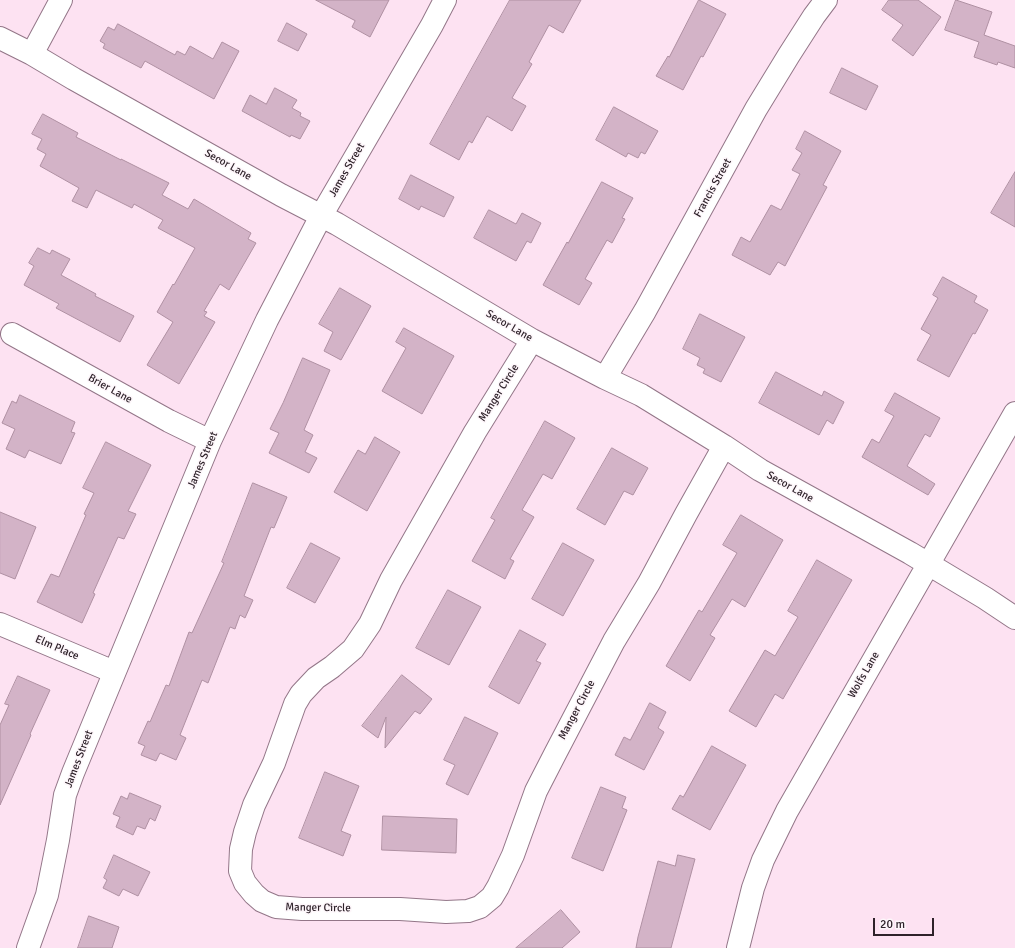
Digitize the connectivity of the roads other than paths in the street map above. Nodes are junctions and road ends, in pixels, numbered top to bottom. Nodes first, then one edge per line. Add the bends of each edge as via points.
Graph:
1 (60, 0) edge
2 (445, 0) edge
3 (826, 0) edge
4 (0, 38) edge
5 (32, 54) junction
6 (321, 216) junction
7 (12, 334) dead end
8 (532, 340) junction
9 (605, 378) junction
10 (1015, 412) edge
11 (210, 441) junction
12 (724, 446) junction
13 (928, 564) junction
14 (1015, 618) edge
15 (0, 624) edge
16 (114, 672) junction
17 (28, 948) edge
18 (738, 948) edge

1 - 5 street
2 - 6 street, James Street
3 - 9 street, Francis Street via 756,109 645,311
4 - 5 street, Secor Lane
5 - 6 street, Secor Lane
6 - 8 street, Secor Lane
6 - 11 street, James Street via 267,320
7 - 11 street, Brier Lane
8 - 9 street, Secor Lane
8 - 12 street, Manger Circle via 475,432 391,580 370,624 353,649 316,678 295,704 274,763 254,805 241,849 240,871 245,883 262,902 276,907 302,909 400,909 446,912 468,911 480,907 492,897 513,856 536,791 555,754 614,641
9 - 12 street, Secor Lane via 641,395
10 - 13 street, Wolfs Lane
11 - 16 street, James Street
12 - 13 street, Secor Lane via 760,470
13 - 14 street, Secor Lane
13 - 18 street, Wolfs Lane via 787,811 763,860
15 - 16 street, Elm Place
16 - 17 street, James Street via 65,795 47,895

